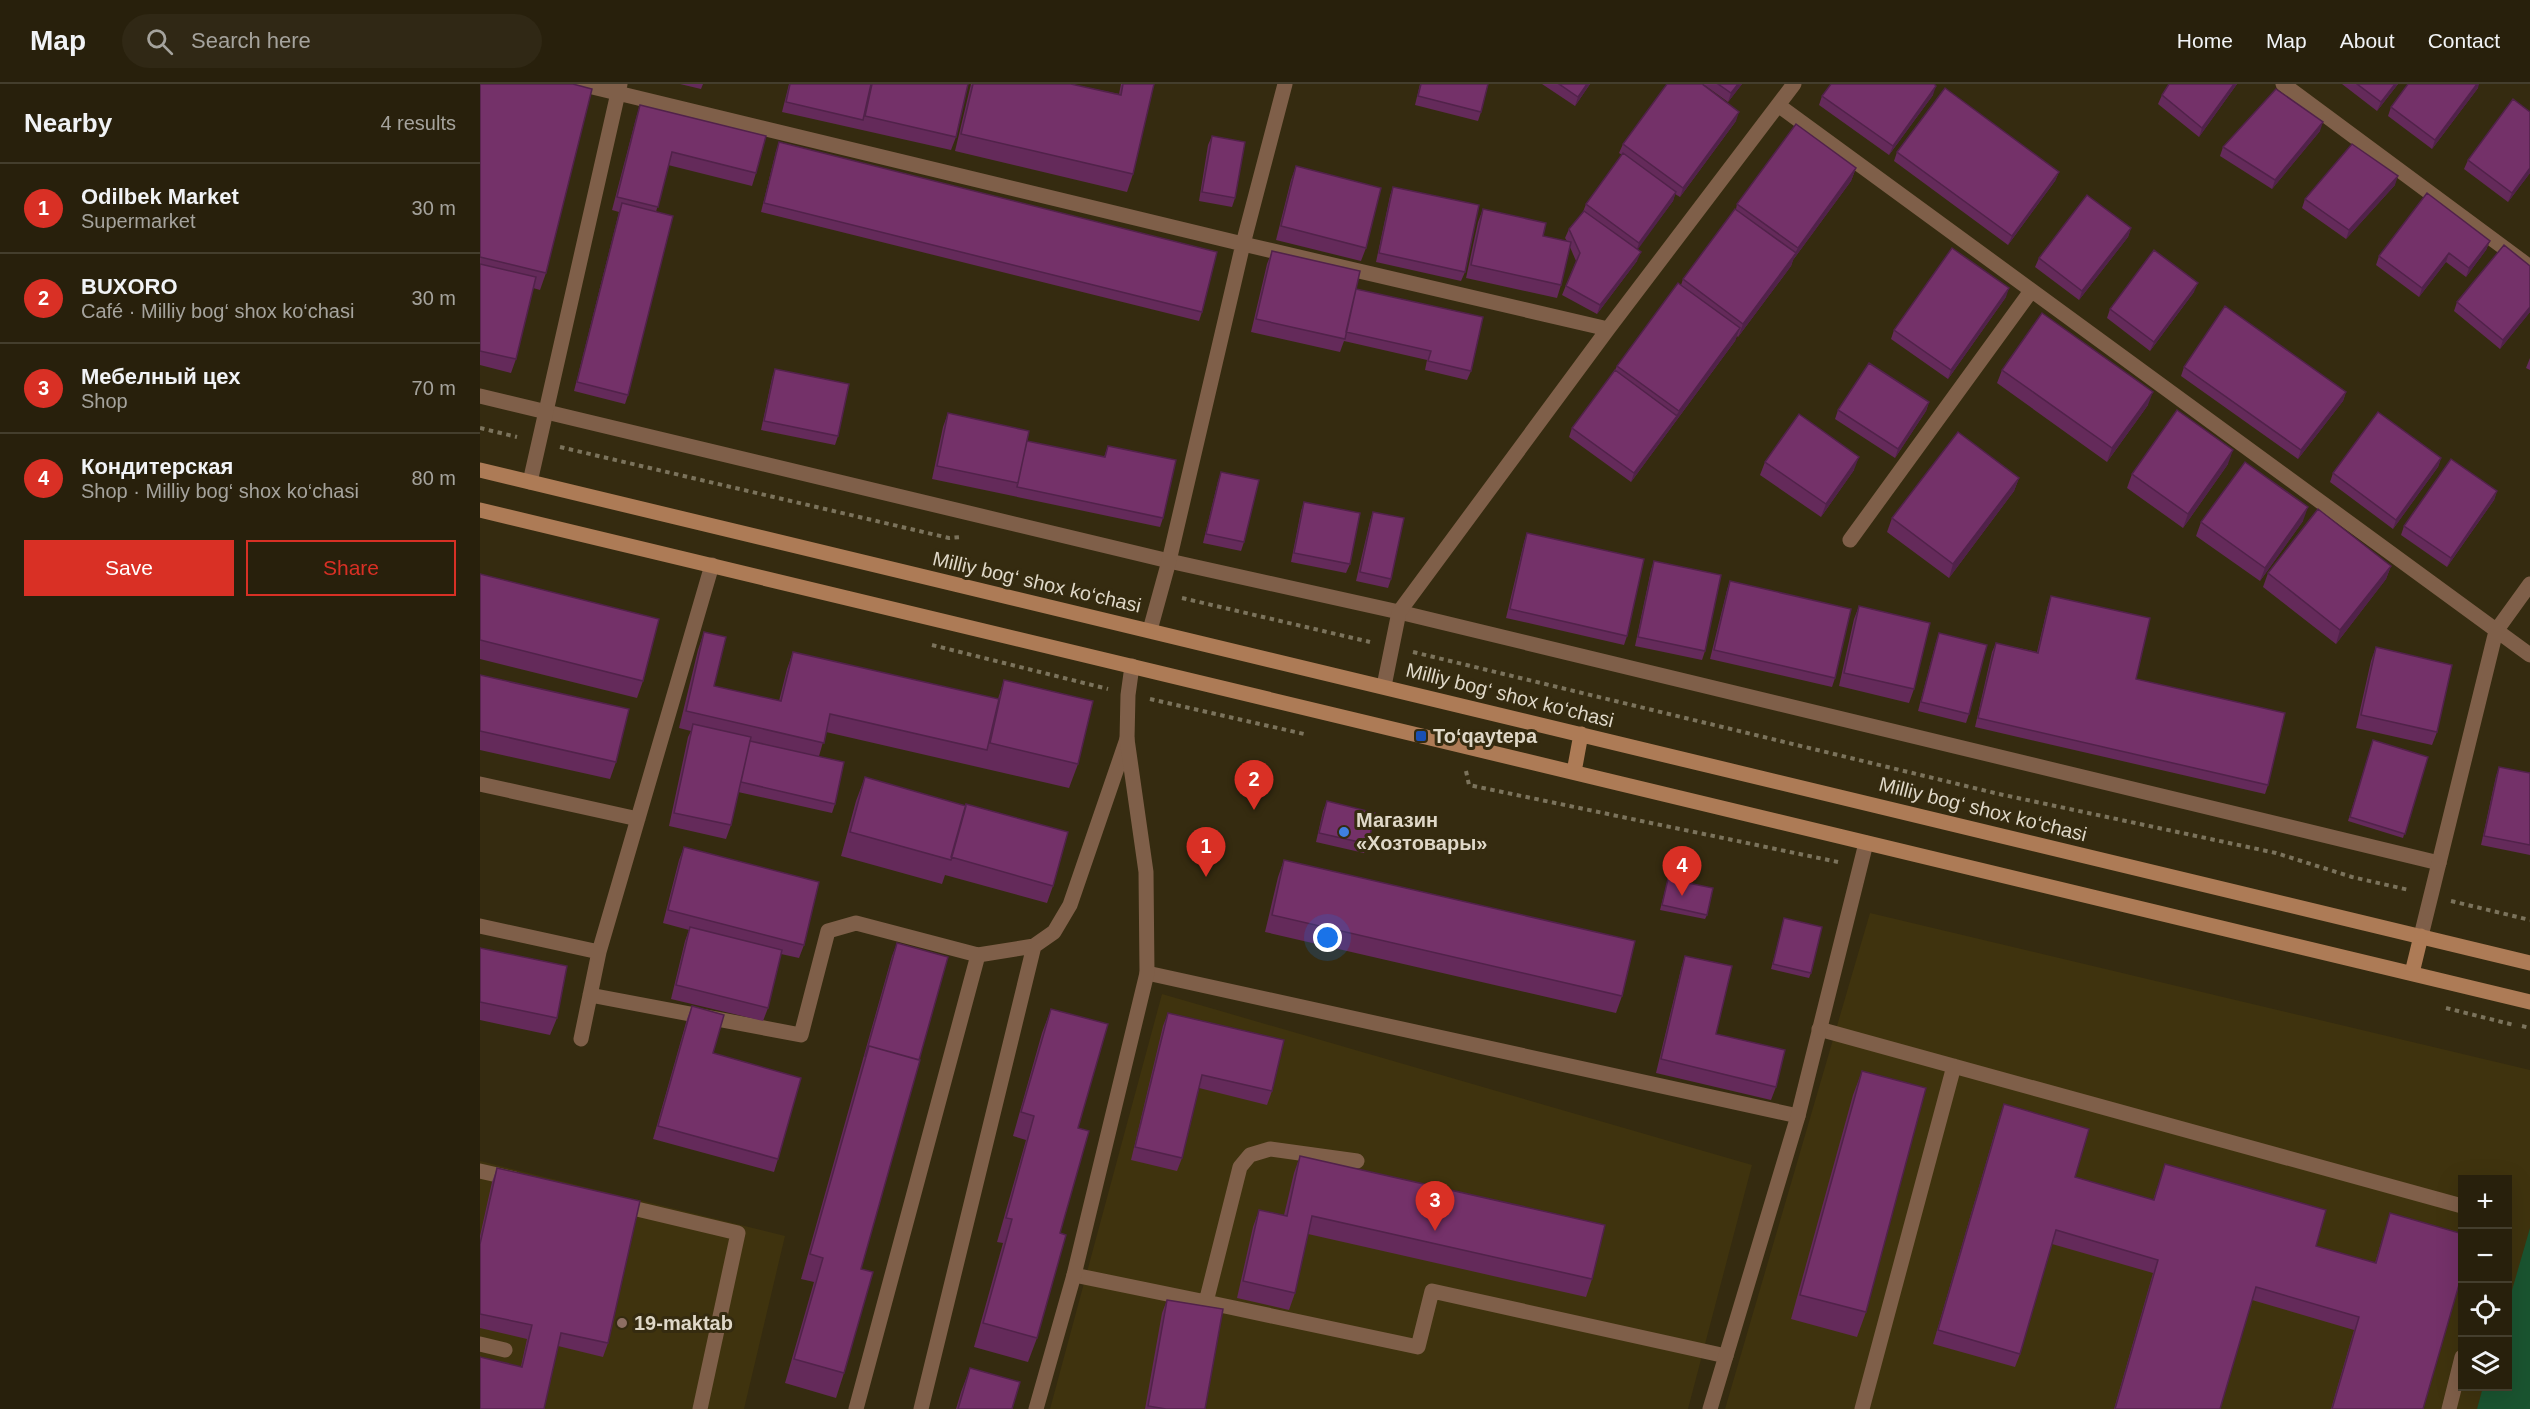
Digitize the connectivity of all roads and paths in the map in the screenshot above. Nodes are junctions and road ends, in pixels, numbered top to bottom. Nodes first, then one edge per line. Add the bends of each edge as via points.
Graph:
1 (580, 84) edge
2 (1286, 84) edge
3 (1794, 84) edge
4 (2283, 84) edge
5 (619, 88) edge
6 (1778, 105) junction
7 (1243, 244) junction
8 (2530, 267) edge
9 (2031, 291) junction
10 (1608, 329) junction
11 (480, 396) edge
12 (546, 413) junction
13 (480, 428) edge
14 (539, 442) junction
15 (480, 470) edge
16 (530, 482) junction
17 (480, 510) edge
18 (968, 536) dead end
19 (1851, 540) dead end
20 (1169, 561) junction
21 (712, 565) junction
22 (2530, 584) edge
23 (1161, 589) junction
24 (1399, 612) junction
25 (1150, 630) junction
26 (2496, 631) junction
27 (923, 642) dead end
28 (1392, 647) junction
29 (2530, 655) edge
30 (1132, 666) junction
31 (1384, 686) junction
32 (1128, 694) junction
33 (1581, 734) junction
34 (1307, 735) dead end
35 (1127, 739) junction
36 (1456, 769) dead end
37 (1574, 772) junction
38 (480, 784) edge
39 (638, 819) junction
40 (1866, 843) junction
41 (2439, 863) junction
42 (1860, 867) junction
43 (2431, 896) junction
44 (2530, 920) edge
45 (480, 926) edge
46 (2421, 936) junction
47 (1034, 946) junction
48 (599, 952) junction
49 (978, 955) junction
50 (2530, 963) edge
51 (1147, 973) junction
52 (2412, 973) junction
53 (590, 995) junction
54 (2530, 1002) edge
55 (2439, 1006) dead end
56 (2530, 1028) edge
57 (1819, 1029) junction
58 (581, 1040) dead end
59 (1954, 1066) junction
60 (1798, 1116) junction
61 (1357, 1161) dead end
62 (480, 1171) edge
63 (525, 1182) edge
64 (603, 1201) edge
65 (2458, 1205) edge
66 (1074, 1275) junction
67 (1206, 1302) junction
68 (480, 1344) edge
69 (505, 1350) dead end
70 (1726, 1356) junction
71 (2458, 1376) edge
72 (700, 1409) edge
73 (856, 1409) edge
74 (921, 1409) edge
75 (1036, 1409) edge
76 (1710, 1409) edge
77 (1862, 1409) edge
78 (2449, 1409) edge

1 - 5 street
2 - 7 street
3 - 6 street
4 - 8 street
5 - 7 street
5 - 12 street
6 - 9 street
6 - 10 street
7 - 10 street
7 - 20 street
9 - 19 street
9 - 26 street
10 - 24 street
11 - 12 street
12 - 14 street
12 - 20 street
13 - 14 path
14 - 16 street
14 - 18 path via 949,538
15 - 16 main road, Milliy bog‘ shox ko‘chasi
16 - 25 main road, Milliy bog‘ shox ko‘chasi
17 - 21 main road
20 - 23 street
20 - 24 street
21 - 30 main road
21 - 39 street
22 - 26 street
23 - 25 street
23 - 28 path via 1182,598
24 - 28 street
24 - 41 street
25 - 31 main road, Milliy bog‘ shox ko‘chasi
26 - 29 street
26 - 41 street
27 - 32 path
28 - 31 street
28 - 43 path via 1999,794 2276,853
30 - 32 street
30 - 37 main road
31 - 33 main road, Milliy bog‘ shox ko‘chasi
32 - 34 path
32 - 35 street
33 - 37 main road
33 - 46 main road, Milliy bog‘ shox ko‘chasi
35 - 47 street via 1070,905 1054,932
35 - 51 street via 1146,872
36 - 42 path via 1467,771 1469,785
37 - 40 main road
38 - 39 street
39 - 48 street
40 - 42 street
40 - 52 main road
41 - 43 street
42 - 57 street
43 - 44 path
43 - 46 street
45 - 48 street
46 - 50 main road, Milliy bog‘ shox ko‘chasi
46 - 52 main road
47 - 49 street
47 - 74 street
48 - 53 street
49 - 53 street via 856,924 828,931 801,1035
49 - 73 street
51 - 60 street
51 - 66 street
52 - 54 main road
53 - 58 street
55 - 56 path
57 - 59 street
57 - 60 street
59 - 65 street
59 - 77 street
60 - 70 street
61 - 67 street via 1270,1149 1250,1155 1240,1167
62 - 63 street
64 - 72 street via 738,1233
66 - 67 street
66 - 75 street
67 - 70 street via 1418,1347 1432,1291
68 - 69 street
70 - 76 street
71 - 78 street

